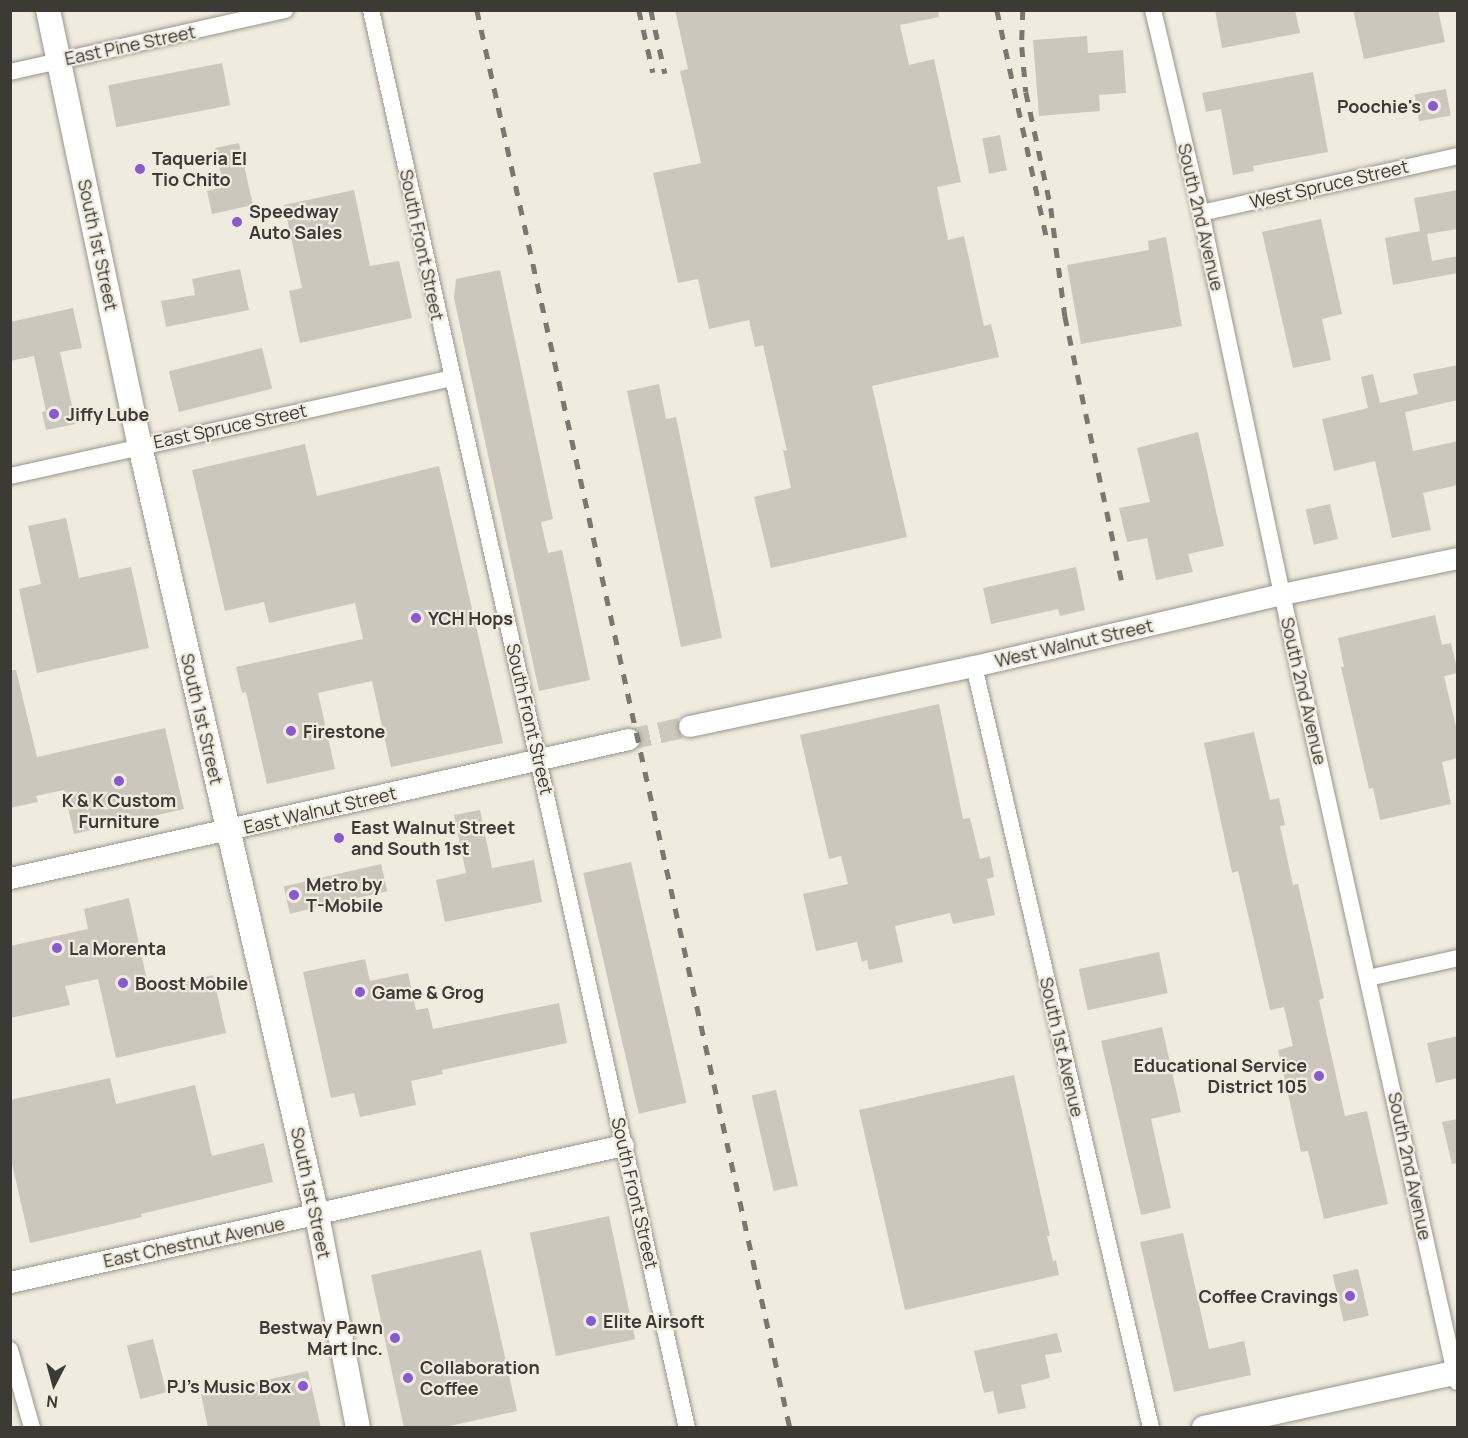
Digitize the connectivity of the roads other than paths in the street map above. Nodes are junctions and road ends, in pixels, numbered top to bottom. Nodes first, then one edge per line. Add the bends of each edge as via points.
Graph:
1 (48, 10) edge
2 (285, 10) edge
3 (371, 10) edge
4 (1153, 10) edge
5 (59, 61) junction
6 (10, 72) edge
7 (1458, 156) edge
8 (1201, 213) junction
9 (451, 378) junction
10 (140, 446) junction
11 (10, 476) edge
12 (1458, 558) edge
13 (1282, 594) junction
14 (974, 666) junction
15 (689, 726) tunnel mouth
16 (629, 739) tunnel mouth
17 (540, 760) junction
18 (227, 830) junction
19 (10, 879) edge
20 (1458, 958) edge
21 (1368, 978) junction
22 (624, 1145) junction
23 (317, 1215) junction
24 (10, 1282) edge
25 (10, 1350) edge
26 (1457, 1376) edge
27 (32, 1428) edge
28 (358, 1428) edge
29 (687, 1428) edge
30 (1150, 1428) edge
31 (1204, 1428) edge

1 - 5 main road, South 1st Street
2 - 5 street, East Pine Street
3 - 9 street, South Front Street
4 - 8 street, South 2nd Avenue
5 - 6 street, East Pine Street
5 - 10 main road, South 1st Street
7 - 8 street, West Spruce Street
8 - 13 street, South 2nd Avenue
9 - 10 street, East Spruce Street
9 - 17 street, South Front Street
10 - 11 street, East Spruce Street
10 - 18 main road, South 1st Street
12 - 13 street, West Walnut Street
13 - 14 street, West Walnut Street
13 - 21 street, South 2nd Avenue
14 - 15 street, West Walnut Street
14 - 30 street, South 1st Avenue
16 - 17 street, East Walnut Street
17 - 18 street, East Walnut Street
17 - 22 street, South Front Street
18 - 19 street, East Walnut Street
18 - 23 main road, South 1st Street
20 - 21 street
21 - 26 street, South 2nd Avenue
22 - 23 street, East Chestnut Avenue
22 - 29 street, South Front Street
23 - 24 street, East Chestnut Avenue
23 - 28 main road, South 1st Street
25 - 27 street
26 - 31 main road

